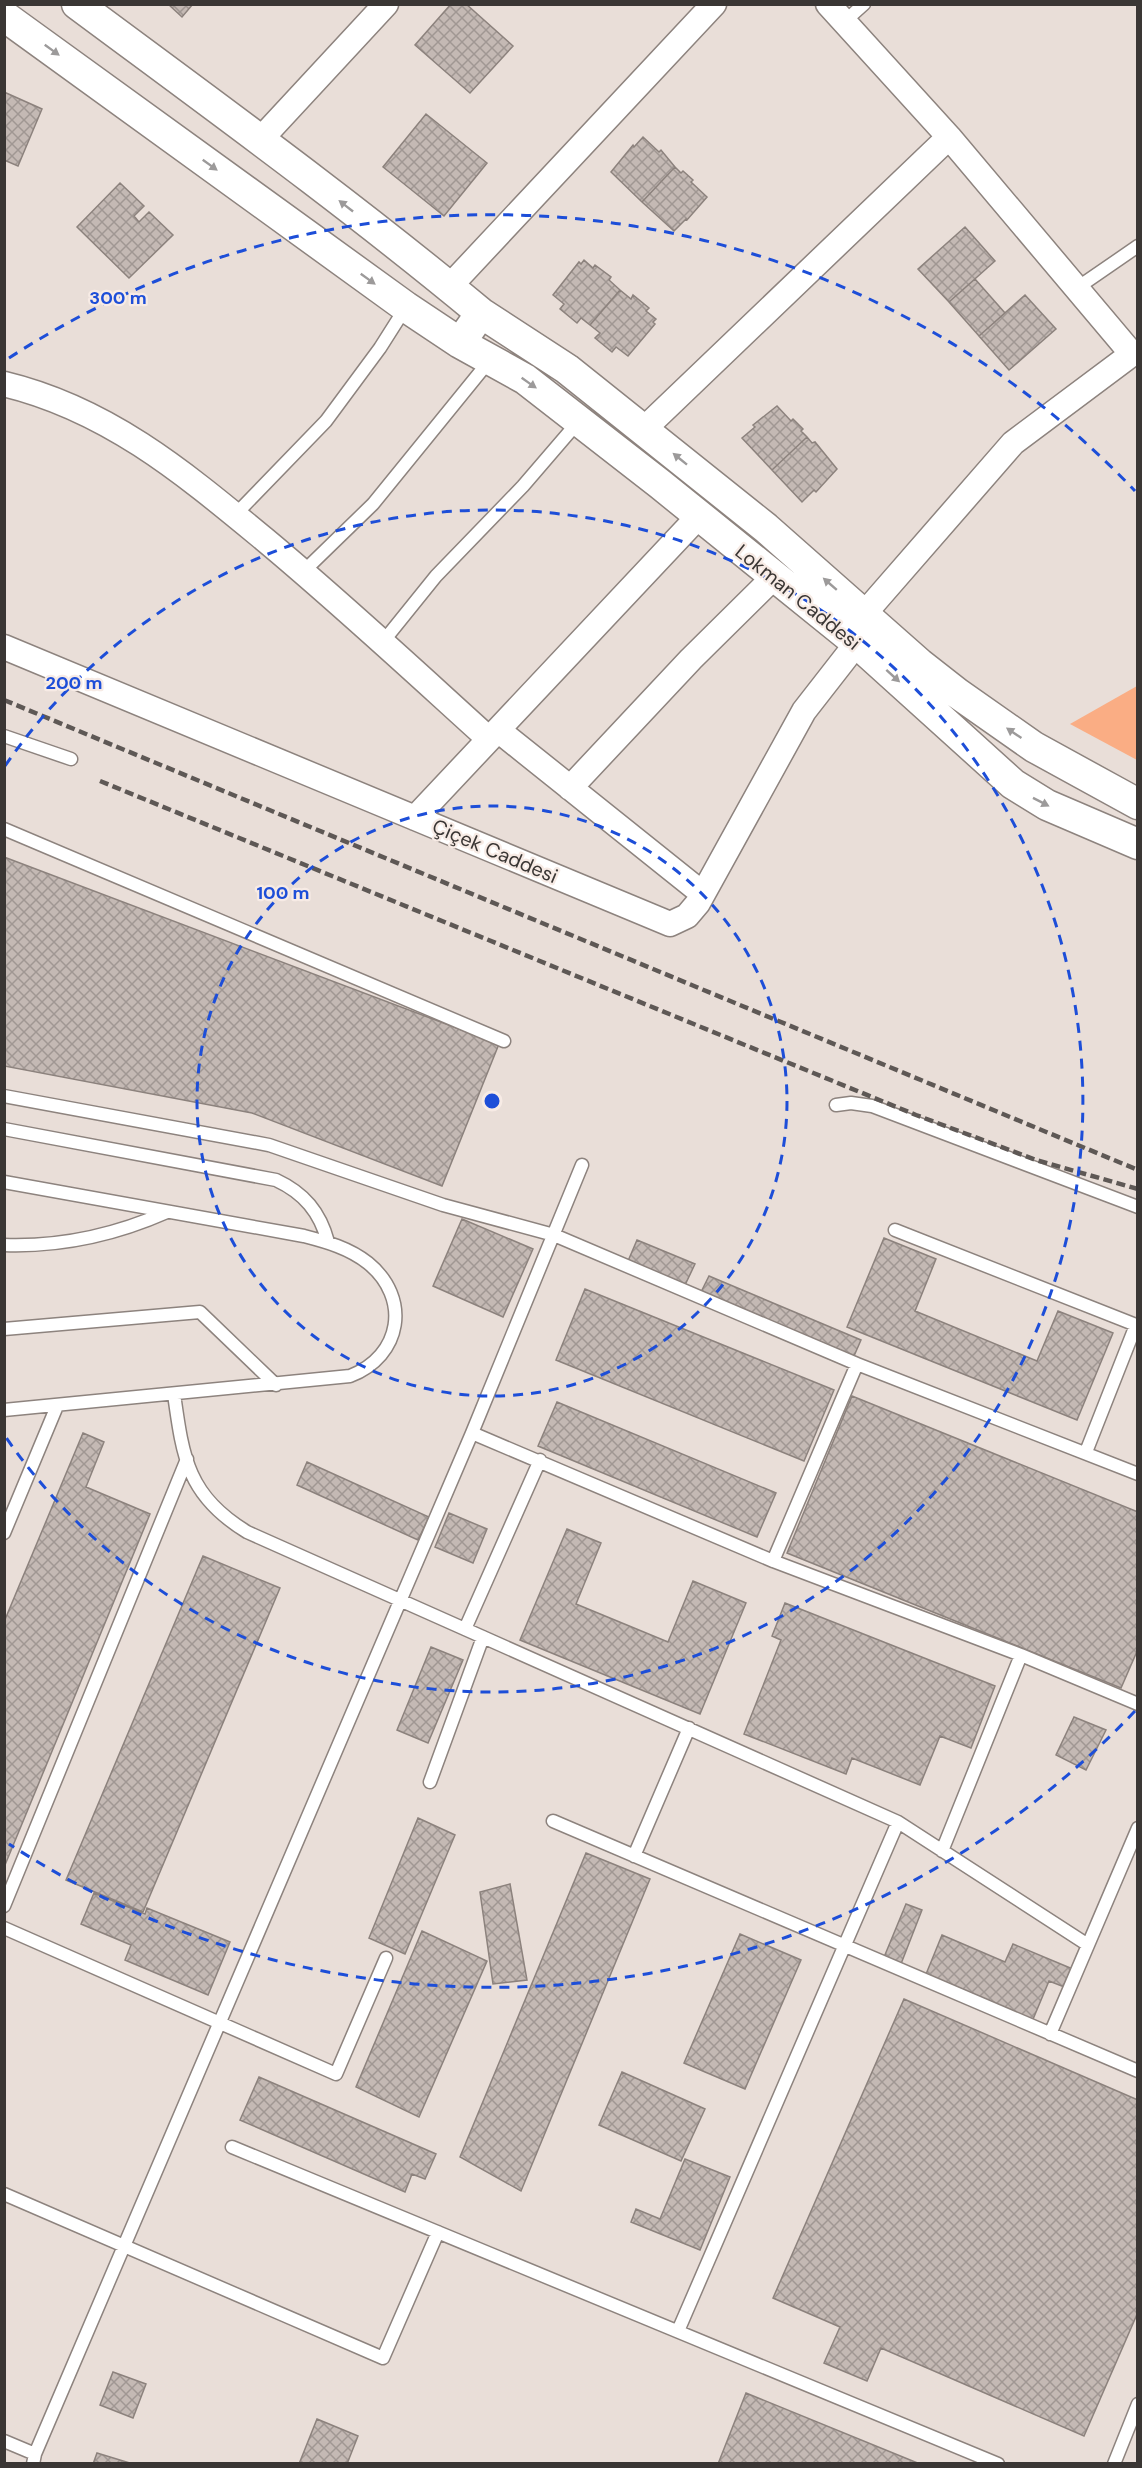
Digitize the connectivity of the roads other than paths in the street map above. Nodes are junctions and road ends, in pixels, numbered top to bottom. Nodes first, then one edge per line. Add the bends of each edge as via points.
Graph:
1 (77, 4) edge
2 (386, 4) edge
3 (714, 4) edge
4 (864, 4) edge
5 (836, 13) edge
6 (4, 16) edge
7 (949, 137) junction
8 (260, 140) junction
9 (1137, 246) edge
10 (450, 286) junction
11 (1077, 288) junction
12 (406, 307) junction
13 (481, 313) junction
14 (460, 343) junction
15 (1135, 354) edge
16 (490, 360) junction
17 (4, 384) edge
18 (579, 421) junction
19 (644, 430) junction
20 (235, 515) junction
21 (699, 516) junction
22 (303, 572) junction
23 (774, 577) junction
24 (864, 614) junction
25 (382, 643) junction
26 (857, 643) junction
27 (4, 647) edge
28 (494, 734) junction
29 (4, 736) edge
30 (71, 759) dead end
31 (570, 788) junction
32 (1137, 804) edge
33 (415, 818) junction
34 (4, 829) edge
35 (1137, 844) edge
36 (703, 894) junction
37 (504, 1041) dead end
38 (4, 1096) edge
39 (836, 1105) dead end
40 (4, 1129) edge
41 (582, 1166) dead end
42 (4, 1182) edge
43 (1137, 1207) edge
44 (168, 1211) junction
45 (895, 1230) dead end
46 (554, 1235) junction
47 (328, 1242) junction
48 (4, 1245) edge
49 (4, 1329) edge
50 (857, 1364) junction
51 (276, 1385) junction
52 (174, 1394) junction
53 (57, 1406) junction
54 (4, 1410) edge
55 (472, 1433) junction
56 (1086, 1452) junction
57 (187, 1459) junction
58 (540, 1460) junction
59 (1137, 1474) edge
60 (4, 1533) edge
61 (773, 1561) junction
62 (401, 1600) junction
63 (465, 1629) junction
64 (483, 1637) junction
65 (1020, 1655) junction
66 (1137, 1704) edge
67 (689, 1728) junction
68 (430, 1782) dead end
69 (552, 1821) dead end
70 (898, 1822) junction
71 (1137, 1828) edge
72 (942, 1851) junction
73 (634, 1856) junction
74 (4, 1906) edge
75 (4, 1928) edge
76 (1088, 1945) junction
77 (844, 1946) junction
78 (386, 1958) dead end
79 (219, 2024) junction
80 (1050, 2034) junction
81 (1137, 2071) edge
82 (232, 2147) dead end
83 (4, 2194) edge
84 (438, 2232) junction
85 (125, 2246) junction
86 (678, 2331) junction
87 (1137, 2404) edge
88 (4, 2441) edge
89 (34, 2458) edge
90 (998, 2463) edge
91 (1114, 2463) edge

1 - 8 street, Lokman Caddesi
2 - 8 street
3 - 10 street
4 - 5 lane
5 - 7 street
6 -> 12 street, Lokman Caddesi
7 - 11 street
7 - 19 street
10 -> 8 street, Lokman Caddesi
9 - 11 lane
10 - 13 street, Lokman Caddesi
11 - 15 street
12 - 14 street, Lokman Caddesi
12 - 20 lane via 326,421
13 - 14 street
13 - 19 street, Lokman Caddesi via 567,369
14 - 16 street, Lokman Caddesi
15 - 24 street via 1013,443
16 -> 18 street, Lokman Caddesi via 525,380
16 - 22 lane via 374,504
17 - 20 street via 61,402 113,428 184,473
18 - 21 street, Lokman Caddesi
18 - 25 lane via 436,576
24 -> 19 street, Lokman Caddesi via 766,528
20 - 22 street
21 - 23 street, Lokman Caddesi
21 - 28 street
22 - 25 street
23 - 26 street, Lokman Caddesi
23 - 31 street
32 -> 24 street, Lokman Caddesi via 1077,772 995,720 920,664
25 - 28 street
26 -> 35 street, Lokman Caddesi via 1013,784 1047,805
26 - 36 street, Çiçek Caddesi via 804,711
27 - 33 street, Çiçek Caddesi
28 - 31 street
28 - 33 street
29 - 30 lane
31 - 36 street
33 - 36 street, Çiçek Caddesi via 670,924 687,916
34 - 37 lane
38 - 46 lane via 269,1145 443,1205
39 - 43 lane via 872,1106
40 - 47 lane via 276,1180 311,1204
41 - 46 lane
42 - 44 lane
44 - 47 lane
44 - 48 lane via 123,1229 75,1241
45 - 56 lane via 1136,1324
46 - 50 lane
46 - 55 lane
47 - 51 lane via 370,1264 384,1281 395,1308 392,1337 381,1356 362,1371 337,1379
49 - 51 lane via 200,1312
50 - 56 lane
50 - 61 lane
51 - 52 lane
52 - 53 lane
52 - 57 lane
53 - 54 lane
53 - 60 lane
55 - 58 lane
55 - 62 lane
56 - 59 lane
57 - 62 lane via 201,1493 232,1523
57 - 74 lane
58 - 61 lane
58 - 63 lane
61 - 65 lane
62 - 63 lane
62 - 79 lane
63 - 64 lane
64 - 67 lane
64 - 68 lane
65 - 66 lane
65 - 72 lane
67 - 70 lane
67 - 73 lane
69 - 73 lane
70 - 72 lane
70 - 77 lane
71 - 76 lane
72 - 76 lane
73 - 77 lane
75 - 79 lane
76 - 80 lane
77 - 80 lane
77 - 86 lane
78 - 79 lane via 336,2074
79 - 85 lane
80 - 81 lane
82 - 84 lane
83 - 85 lane
84 - 85 lane via 383,2358
84 - 86 lane
85 - 89 lane
86 - 90 lane
87 - 91 lane
88 - 89 lane

